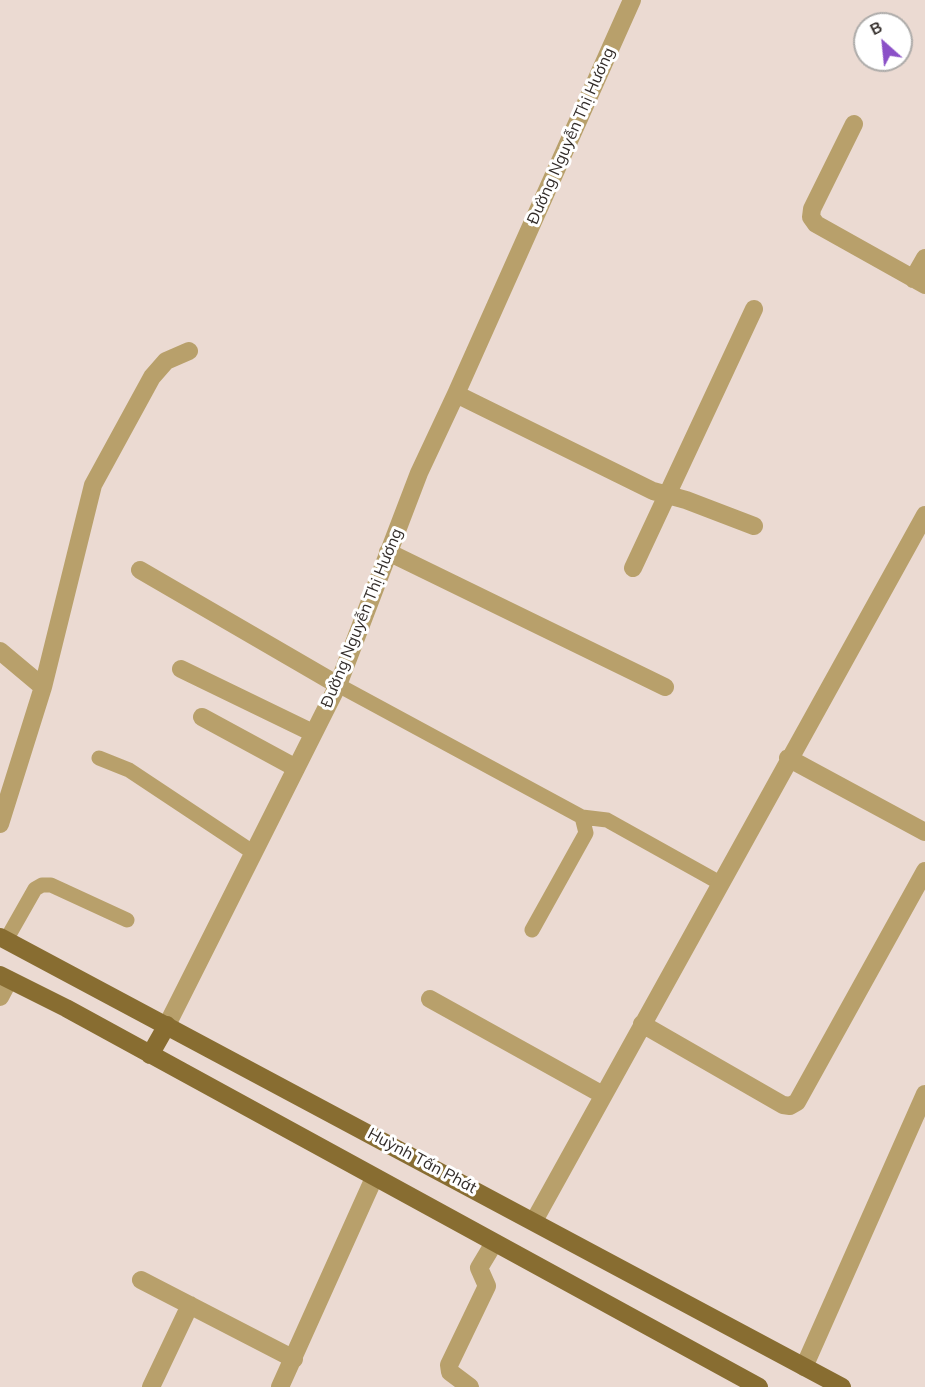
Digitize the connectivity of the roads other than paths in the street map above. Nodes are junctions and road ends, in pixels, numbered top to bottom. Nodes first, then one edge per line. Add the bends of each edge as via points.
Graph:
1 (632, 0) edge
2 (854, 124) dead end
3 (925, 258) edge
4 (919, 282) edge
5 (754, 309) dead end
6 (189, 351) dead end
7 (456, 394) junction
8 (666, 496) junction
9 (925, 515) edge
10 (754, 526) dead end
11 (388, 552) junction
12 (633, 568) dead end
13 (140, 570) dead end
14 (0, 651) edge
15 (181, 669) dead end
16 (338, 685) junction
17 (43, 687) junction
18 (665, 687) dead end
19 (202, 717) dead end
20 (314, 733) junction
21 (99, 758) dead end
22 (788, 758) junction
23 (296, 768) junction
24 (582, 817) junction
25 (0, 824) edge
26 (925, 832) edge
27 (254, 853) junction
28 (925, 871) edge
29 (720, 883) junction
30 (127, 920) dead end
31 (532, 930) dead end
32 (3, 939) edge
33 (5, 977) edge
34 (0, 998) edge
35 (430, 999) dead end
36 (642, 1023) junction
37 (167, 1025) junction
38 (150, 1055) junction
39 (925, 1094) edge
40 (603, 1095) junction
41 (374, 1178) junction
42 (534, 1221) junction
43 (494, 1243) junction
44 (141, 1280) dead end
45 (190, 1305) junction
46 (294, 1359) junction
47 (804, 1367) junction
48 (151, 1387) edge
49 (280, 1387) edge
50 (470, 1387) edge
51 (759, 1387) edge
52 (842, 1387) edge

1 - 7 street, Đường Nguyễn Thị Hương
2 - 4 street via 811,217 816,224
3 - 4 street
5 - 8 street
6 - 17 street via 166,361 152,377 93,485
7 - 8 street
7 - 11 street, Đường Nguyễn Thị Hương
8 - 10 street
8 - 12 street
9 - 22 street
11 - 16 street, Đường Nguyễn Thị Hương
11 - 18 street
13 - 16 street
14 - 17 street
15 - 20 street
16 - 20 street, Đường Nguyễn Thị Hương
16 - 24 lane
17 - 25 street
19 - 23 street
20 - 23 street, Đường Nguyễn Thị Hương
21 - 27 lane via 129,770
22 - 26 street
22 - 29 street
23 - 27 street, Đường Nguyễn Thị Hương
24 - 29 lane via 607,820
24 - 31 lane via 586,833
27 - 37 street, Đường Nguyễn Thị Hương
28 - 36 street via 797,1102 790,1106
29 - 36 street
30 - 32 lane via 51,885 42,885 35,889
32 - 37 main road, Huỳnh Tấn Phát
33 - 34 street
33 - 38 main road
35 - 40 street
36 - 40 street
37 - 38 main road
37 - 42 main road, Huỳnh Tấn Phát
38 - 41 main road
39 - 47 street
40 - 42 street
41 - 43 main road
41 - 46 street
42 - 47 main road, Huỳnh Tấn Phát
43 - 50 street via 479,1268 487,1286 449,1365 450,1372
43 - 51 main road
44 - 45 street
45 - 46 street
45 - 48 street
46 - 49 street
47 - 52 main road, Huỳnh Tấn Phát

